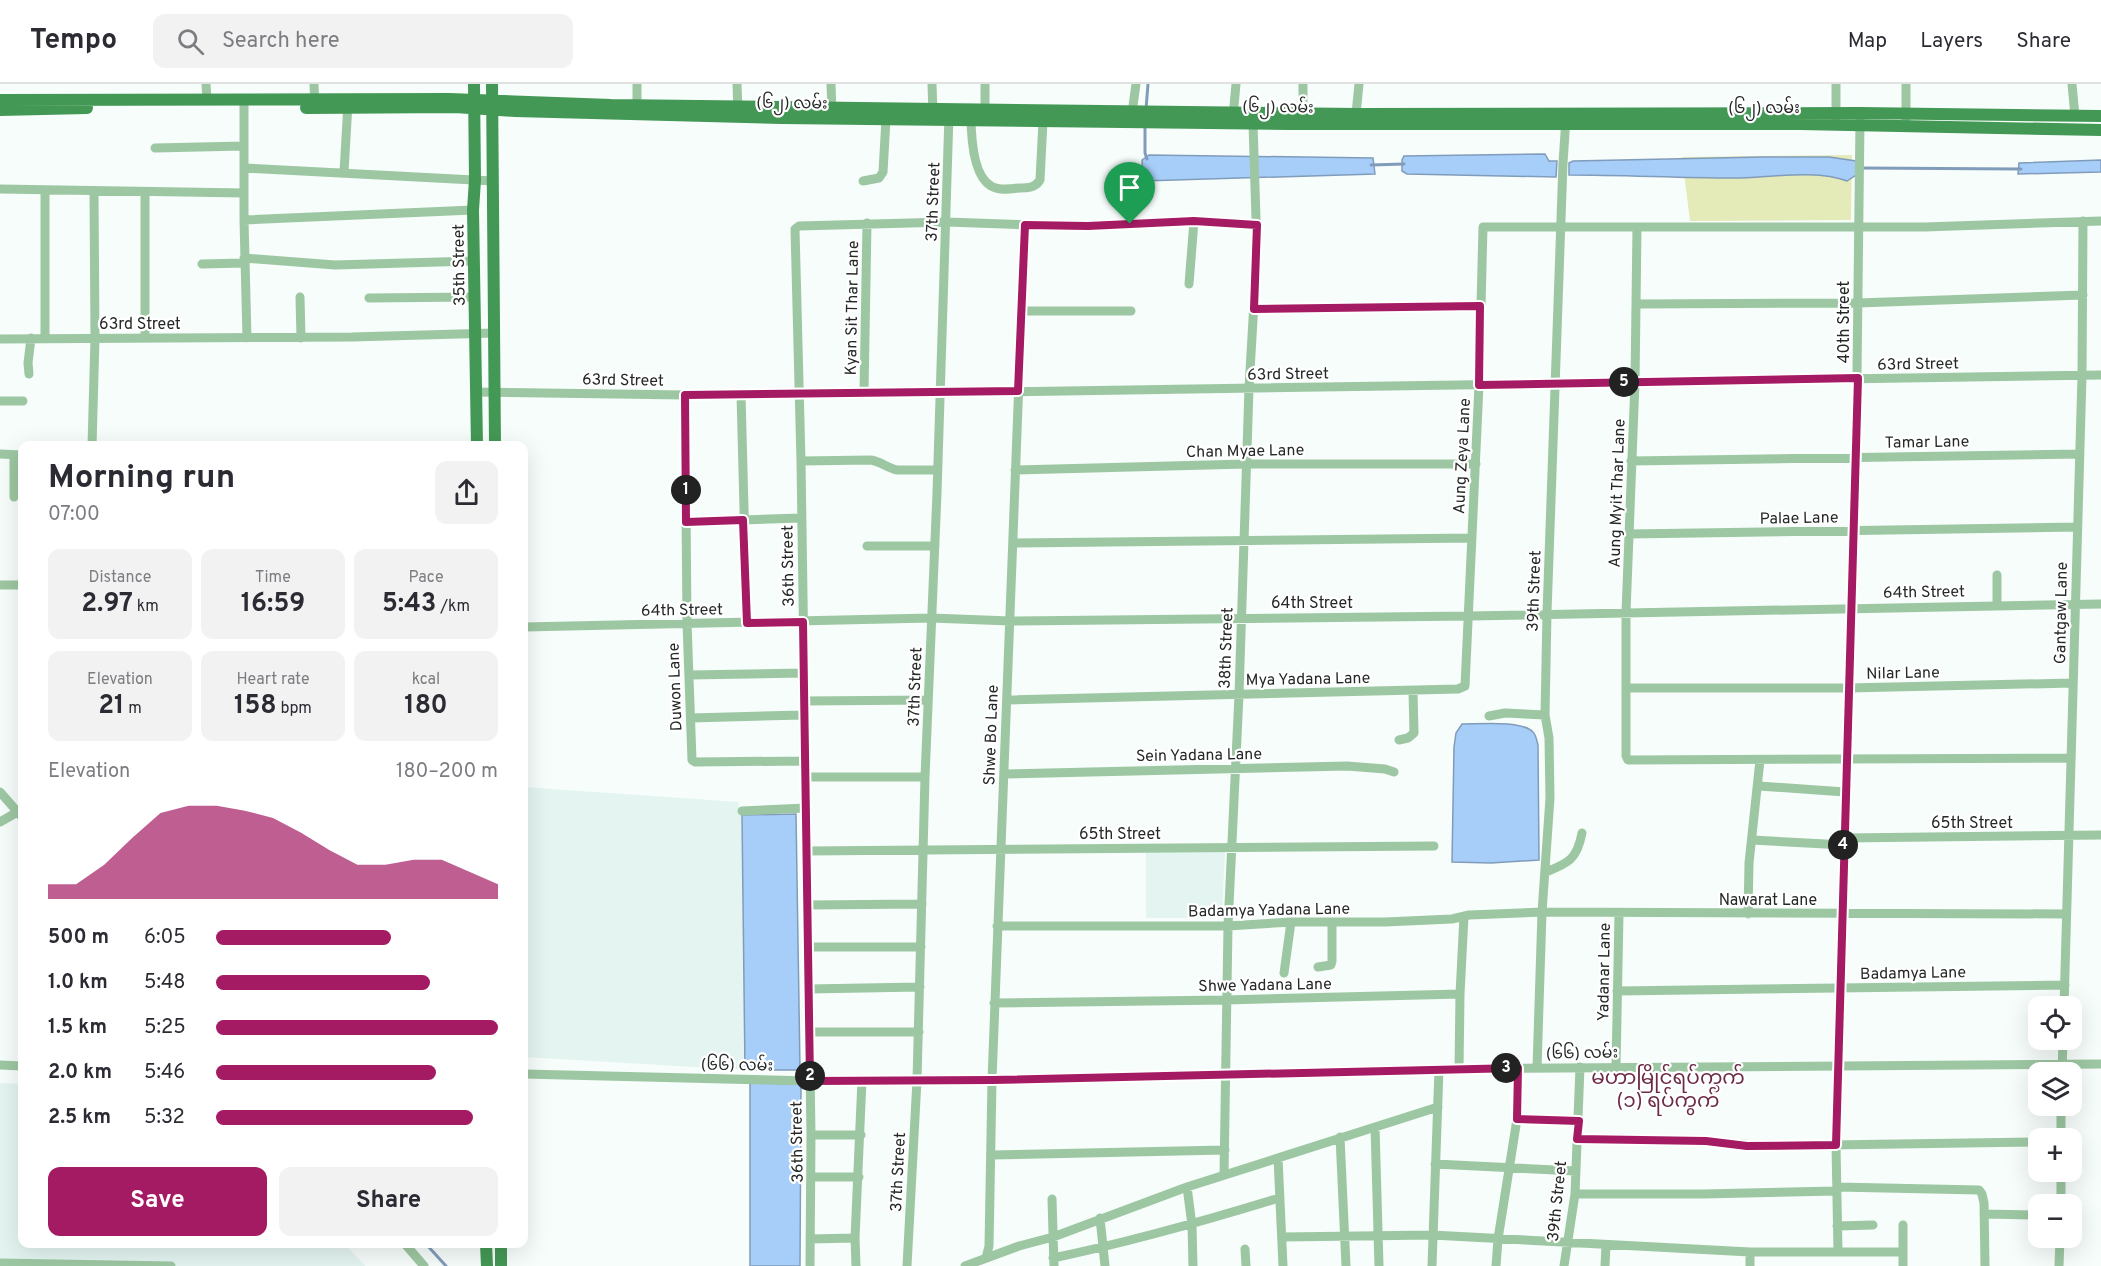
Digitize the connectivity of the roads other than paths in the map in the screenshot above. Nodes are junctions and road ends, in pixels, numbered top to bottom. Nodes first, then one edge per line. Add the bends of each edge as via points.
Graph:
1 (206, 84) edge
2 (314, 84) edge
3 (474, 84) edge
4 (492, 84) edge
5 (637, 84) edge
6 (737, 84) edge
7 (831, 84) edge
8 (932, 84) edge
9 (985, 84) edge
10 (1136, 84) edge
11 (1236, 84) edge
12 (1303, 84) edge
13 (1359, 84) edge
14 (1836, 84) edge
15 (1906, 84) edge
16 (2073, 84) edge
17 (0, 100) edge
18 (207, 100) junction
19 (244, 104) junction
20 (315, 104) junction
21 (348, 104) junction
22 (473, 104) junction
23 (493, 105) junction
24 (637, 109) junction
25 (0, 110) edge
26 (738, 111) junction
27 (832, 112) junction
28 (1303, 113) junction
29 (1906, 113) junction
30 (933, 114) junction
31 (949, 114) junction
32 (978, 114) junction
33 (1356, 114) junction
34 (1142, 116) junction
35 (2075, 116) junction
36 (2101, 116) edge
37 (1233, 118) junction
38 (886, 119) junction
39 (1566, 119) junction
40 (1836, 119) junction
41 (1860, 119) junction
42 (1043, 121) junction
43 (1253, 123) junction
44 (1906, 126) junction
45 (2101, 130) edge
46 (244, 146) junction
47 (155, 148) dead end
48 (244, 168) junction
49 (344, 172) junction
50 (475, 180) junction
51 (493, 181) junction
52 (863, 181) dead end
53 (0, 189) edge
54 (45, 191) junction
55 (94, 192) junction
56 (145, 193) junction
57 (244, 193) junction
58 (473, 210) junction
59 (244, 220) junction
60 (1194, 221) junction
61 (2083, 221) junction
62 (2101, 221) edge
63 (946, 222) junction
64 (867, 224) junction
65 (1025, 225) junction
66 (1257, 225) junction
67 (1637, 226) junction
68 (1562, 227) junction
69 (1859, 227) junction
70 (244, 261) junction
71 (474, 261) junction
72 (202, 264) dead end
73 (1189, 284) dead end
74 (2083, 295) junction
75 (300, 297) dead end
76 (369, 297) dead end
77 (475, 297) junction
78 (1858, 303) junction
79 (1637, 304) junction
80 (1480, 306) junction
81 (1254, 309) junction
82 (1021, 311) junction
83 (1131, 311) dead end
84 (495, 333) junction
85 (476, 334) junction
86 (31, 338) junction
87 (45, 338) junction
88 (95, 338) junction
89 (146, 338) junction
90 (247, 338) junction
91 (301, 338) junction
92 (0, 339) edge
93 (29, 374) dead end
94 (2101, 375) edge
95 (2082, 376) junction
96 (1858, 378) junction
97 (1635, 382) junction
98 (1555, 383) junction
99 (1479, 385) junction
100 (1249, 388) junction
101 (1018, 391) junction
102 (476, 392) junction
103 (494, 393) junction
104 (864, 393) junction
105 (939, 393) junction
106 (741, 394) junction
107 (799, 394) junction
108 (685, 395) junction
109 (0, 401) edge
110 (23, 401) dead end
111 (92, 441) edge
112 (477, 441) edge
113 (495, 441) edge
114 (0, 454) edge
115 (2080, 454) junction
116 (18, 455) edge
117 (1856, 457) junction
118 (801, 461) junction
119 (1631, 461) junction
120 (1246, 464) junction
121 (1476, 464) junction
122 (937, 470) junction
123 (1015, 470) junction
124 (14, 497) dead end
125 (801, 518) junction
126 (743, 520) junction
127 (686, 522) junction
128 (2076, 527) junction
129 (1854, 531) junction
130 (1629, 534) junction
131 (1472, 538) junction
132 (1244, 541) junction
133 (1013, 543) junction
134 (867, 546) dead end
135 (935, 546) junction
136 (1997, 575) dead end
137 (0, 585) edge
138 (18, 585) edge
139 (2076, 604) junction
140 (2101, 604) edge
141 (1997, 605) junction
142 (1851, 607) junction
143 (1626, 612) junction
144 (1547, 613) junction
145 (1469, 616) junction
146 (1241, 617) junction
147 (931, 618) junction
148 (1010, 621) junction
149 (803, 622) junction
150 (747, 623) junction
151 (687, 624) junction
152 (528, 627) edge
153 (804, 673) junction
154 (690, 675) junction
155 (2073, 683) junction
156 (1465, 686) joint
157 (1626, 688) junction
158 (1849, 688) junction
159 (1413, 691) junction
160 (1239, 695) junction
161 (928, 700) junction
162 (1007, 700) junction
163 (804, 701) junction
164 (804, 715) junction
165 (1545, 715) junction
166 (1489, 716) dead end
167 (691, 718) junction
168 (1399, 740) dead end
169 (2071, 758) junction
170 (1760, 760) junction
171 (1846, 760) junction
172 (804, 761) junction
173 (1234, 768) junction
174 (1394, 772) dead end
175 (1004, 774) junction
176 (805, 777) junction
177 (925, 777) junction
178 (1759, 786) junction
179 (0, 792) edge
180 (1845, 792) junction
181 (18, 808) edge
182 (806, 808) junction
183 (742, 811) dead end
184 (18, 813) edge
185 (0, 822) edge
186 (1582, 833) dead end
187 (2101, 836) edge
188 (2069, 837) junction
189 (1752, 840) junction
190 (1844, 842) junction
191 (1434, 846) dead end
192 (1232, 847) junction
193 (1000, 848) junction
194 (806, 851) junction
195 (924, 851) junction
196 (1546, 872) junction
197 (922, 904) junction
198 (807, 905) junction
199 (1542, 912) junction
200 (1619, 914) junction
201 (1748, 914) junction
202 (1842, 914) junction
203 (2066, 914) junction
204 (1464, 916) junction
205 (1291, 922) junction
206 (1332, 922) junction
207 (997, 926) junction
208 (1228, 926) junction
209 (808, 947) junction
210 (921, 947) junction
211 (1318, 967) dead end
212 (1284, 974) dead end
213 (2065, 985) junction
214 (920, 987) junction
215 (1839, 988) junction
216 (808, 989) junction
217 (1617, 991) junction
218 (1460, 994) junction
219 (2064, 996) edge
220 (1226, 1000) junction
221 (994, 1003) junction
222 (809, 1032) junction
223 (919, 1032) junction
224 (2101, 1064) edge
225 (0, 1065) edge
226 (1838, 1065) junction
227 (18, 1066) edge
228 (2082, 1066) edge
229 (1580, 1067) junction
230 (1616, 1067) junction
231 (1518, 1068) junction
232 (1537, 1068) junction
233 (2028, 1068) edge
234 (1439, 1069) junction
235 (1459, 1069) junction
236 (528, 1074) edge
237 (1225, 1074) junction
238 (862, 1080) junction
239 (917, 1080) junction
240 (992, 1080) junction
241 (810, 1081) junction
242 (1438, 1107) junction
243 (1517, 1119) junction
244 (1579, 1121) junction
245 (1376, 1127) junction
246 (811, 1135) junction
247 (861, 1135) junction
248 (1340, 1137) junction
249 (1577, 1139) junction
250 (2028, 1142) edge
251 (1836, 1145) junction
252 (1225, 1150) junction
253 (991, 1155) junction
254 (1278, 1158) junction
255 (1435, 1164) junction
256 (1509, 1168) junction
257 (1576, 1171) junction
258 (1224, 1175) junction
259 (812, 1177) junction
260 (859, 1177) junction
261 (1187, 1187) junction
262 (1837, 1189) junction
263 (1575, 1194) junction
264 (1279, 1198) junction
265 (1052, 1199) dead end
266 (1984, 1214) junction
267 (2028, 1215) edge
268 (1100, 1218) junction
269 (1192, 1225) junction
270 (1873, 1225) dead end
271 (1837, 1226) junction
272 (1903, 1226) dead end
273 (1345, 1235) junction
274 (1432, 1235) junction
275 (1379, 1236) junction
276 (1053, 1237) junction
277 (1283, 1237) junction
278 (855, 1238) junction
279 (810, 1239) junction
280 (1498, 1239) junction
281 (1567, 1243) junction
282 (1606, 1245) junction
283 (408, 1248) edge
284 (486, 1248) edge
285 (501, 1248) edge
286 (1103, 1248) junction
287 (2060, 1248) edge
288 (1245, 1249) dead end
289 (1750, 1252) junction
290 (1838, 1252) junction
291 (1903, 1252) junction
292 (986, 1258) junction
293 (1053, 1262) edge
294 (0, 1263) edge
295 (171, 1266) edge
296 (424, 1266) edge
297 (487, 1266) edge
298 (501, 1266) edge
299 (810, 1266) edge
300 (856, 1266) edge
301 (907, 1266) edge
302 (965, 1266) edge
303 (1105, 1266) edge
304 (1193, 1266) edge
305 (1246, 1266) edge
306 (1283, 1266) edge
307 (1346, 1266) edge
308 (1379, 1266) edge
309 (1432, 1266) edge
310 (1496, 1266) edge
311 (1564, 1266) edge
312 (1605, 1266) edge
313 (1750, 1266) edge
314 (1904, 1266) edge
315 (1985, 1266) edge
316 (2059, 1266) edge

1 - 18 street
2 - 20 street
3 - 22 main road, 35th Street
4 - 23 main road
5 - 24 street
6 - 26 street
7 - 27 street
8 - 30 street
9 - 32 street
10 - 34 street
11 - 37 street
12 - 28 street
13 - 33 street
14 - 40 street
15 - 29 street
16 - 35 street
17 - 18 main road
18 - 19 main road
19 - 20 main road, (၆၂) လမ်း
19 - 25 main road
19 - 46 street
20 - 21 main road, (၆၂) လမ်း
21 - 22 main road, (၆၂) လမ်း
21 - 49 street
22 - 23 main road, (၆၂) လမ်း
22 - 50 main road, 35th Street
23 - 24 main road, (၆၂) လမ်း
23 - 51 main road
24 - 26 main road, (၆၂) လမ်း
26 - 27 main road, (၆၂) လမ်း
27 - 30 main road, (၆၂) လမ်း
27 - 38 main road, (၆၂) လမ်း
28 - 33 main road, (၆၂) လမ်း
28 - 37 main road, (၆၂) လမ်း
29 - 35 main road, (၆၂) လမ်း
29 - 41 main road, (၆၂) လမ်း
29 - 44 street
30 - 31 main road, (၆၂) လမ်း
30 - 38 main road, (၆၂) လမ်း
31 - 32 main road, (၆၂) လမ်း
31 - 63 street, 37th Street
32 - 34 main road, (၆၂) လမ်း
32 - 42 main road, (၆၂) လမ်း
32 - 42 street via 972,150 992,187 1008,189 1030,188 1040,180
33 - 39 main road, (၆၂) လမ်း
34 - 37 main road, (၆၂) လမ်း
34 - 42 main road, (၆၂) လမ်း
35 - 36 main road, (၆၂) လမ်း
37 - 43 main road, (၆၂) လမ်း
38 - 52 street via 883,172 879,178
39 - 40 main road, (၆၂) လမ်း
39 - 43 main road, (၆၂) လမ်း
39 - 68 street, 39th Street
40 - 41 main road, (၆၂) လမ်း
41 - 44 main road, (၆၂) လမ်း
41 - 69 street, 40th Street
43 - 66 street, 38th Street
44 - 45 main road, (၆၂) လမ်း
46 - 47 street
46 - 48 street
48 - 49 street
48 - 57 street
49 - 50 street
50 - 51 street
50 - 58 main road, 35th Street
51 - 84 main road
53 - 54 street
54 - 55 street
54 - 87 street
55 - 56 street
55 - 88 street
56 - 57 street
56 - 89 street
57 - 59 street
58 - 59 street
58 - 71 main road, 35th Street
59 - 70 street
60 - 65 street
60 - 66 street
60 - 73 street
61 - 62 street
61 - 69 street
61 - 74 street, Gantgaw Lane
63 - 64 street
63 - 65 street
63 - 105 street, 37th Street
64 - 104 street, Kyan Sit Thar Lane
64 - 107 street, 36th Street via 796,227
65 - 82 street, Shwe Bo Lane
66 - 81 street, 38th Street
67 - 68 street
67 - 69 street
67 - 79 street, Aung Myit Thar Lane
68 - 80 street, Aung Zeya Lane via 1483,227
68 - 98 street, 39th Street
69 - 78 street, 40th Street
70 - 71 street via 335,265
70 - 72 street
70 - 90 street
71 - 77 main road, 35th Street
74 - 78 street
74 - 95 street, Gantgaw Lane
75 - 91 street
76 - 77 street
77 - 85 main road, 35th Street
78 - 79 street
78 - 96 street, 40th Street
79 - 97 street, Aung Myit Thar Lane
80 - 81 street
80 - 99 street, Aung Zeya Lane
81 - 100 street, 38th Street
82 - 83 street
82 - 101 street, Shwe Bo Lane
84 - 85 street, 63rd Street
84 - 103 main road
85 - 91 street, 63rd Street
85 - 102 main road, 35th Street
86 - 87 street, 63rd Street
86 - 92 street, 63rd Street
86 - 93 street
87 - 88 street, 63rd Street
88 - 89 street, 63rd Street
88 - 111 street
89 - 90 street, 63rd Street
90 - 91 street, 63rd Street
94 - 95 street, 63rd Street
95 - 96 street, 63rd Street
95 - 115 street, Gantgaw Lane
96 - 97 street, 63rd Street
96 - 117 street, 40th Street
97 - 98 street, 63rd Street
97 - 119 street, Aung Myit Thar Lane
98 - 99 street, 63rd Street
98 - 144 street, 39th Street
99 - 100 street, 63rd Street
99 - 121 street, Aung Zeya Lane
100 - 101 street, 63rd Street
100 - 120 street, 38th Street
101 - 105 street, 63rd Street
101 - 123 street, Shwe Bo Lane
102 - 103 street, 63rd Street
102 - 112 main road, 35th Street
103 - 108 street, 63rd Street
103 - 113 main road
104 - 105 street, 63rd Street
104 - 107 street, 63rd Street
105 - 122 street, 37th Street
106 - 107 street, 63rd Street
106 - 108 street, 63rd Street
106 - 126 street
107 - 118 street, 36th Street
108 - 127 street, Duwon Lane
109 - 110 street
114 - 116 street
115 - 117 street, Tamar Lane
115 - 128 street, Gantgaw Lane
116 - 124 street
117 - 119 street, Tamar Lane
117 - 129 street, 40th Street
118 - 122 street via 871,460 897,470
118 - 125 street, 36th Street
119 - 130 street, Aung Myit Thar Lane
120 - 121 street, Chan Myae Lane
120 - 123 street, Chan Myae Lane
120 - 132 street, 38th Street
121 - 131 street, Aung Zeya Lane
122 - 135 street, 37th Street
123 - 133 street, Shwe Bo Lane
125 - 126 street
125 - 149 street, 36th Street
126 - 127 street
126 - 150 street
127 - 151 street, Duwon Lane
128 - 129 street, Palae Lane
128 - 139 street, Gantgaw Lane
129 - 130 street, Palae Lane
129 - 142 street, 40th Street
130 - 143 street, Aung Myit Thar Lane
131 - 132 street
131 - 145 street, Aung Zeya Lane
132 - 133 street
132 - 146 street, 38th Street
133 - 148 street, Shwe Bo Lane
134 - 135 street
135 - 147 street, 37th Street
136 - 141 street
137 - 138 street
139 - 140 street, 64th Street
139 - 141 street, 64th Street
139 - 155 street, Gantgaw Lane
141 - 142 street, 64th Street
142 - 143 street, 64th Street
142 - 158 street, 40th Street
143 - 144 street, 64th Street
143 - 157 street, Aung Myit Thar Lane
144 - 145 street, 64th Street
144 - 165 street, 39th Street
145 - 146 street, 64th Street
145 - 156 street, Aung Zeya Lane
146 - 148 street, 64th Street
146 - 160 street, 38th Street
147 - 148 street, 64th Street
147 - 149 street, 64th Street
147 - 161 street, 37th Street
148 - 162 street, Shwe Bo Lane
149 - 150 street, 64th Street
149 - 153 street, 36th Street
150 - 151 street, 64th Street
151 - 152 street, 64th Street
151 - 154 street, Duwon Lane
153 - 154 street
153 - 163 street, 36th Street
154 - 167 street, Duwon Lane
155 - 158 street, Nilar Lane
155 - 169 street, Gantgaw Lane
156 - 159 street, Mya Yadana Lane
157 - 158 street, Nilar Lane
157 - 170 street, Aung Myit Thar Lane via 1628,760
158 - 171 street, 40th Street
159 - 160 street, Mya Yadana Lane
159 - 168 street via 1414,733
160 - 162 street, Mya Yadana Lane
160 - 173 street, 38th Street
161 - 163 street
161 - 177 street, 37th Street
162 - 175 street, Shwe Bo Lane
163 - 164 street, 36th Street
164 - 167 street
164 - 172 street, 36th Street
165 - 166 street
165 - 196 street, 39th Street via 1550,798
167 - 172 street, Duwon Lane via 693,762
169 - 171 street
169 - 188 street, Gantgaw Lane
170 - 171 street
170 - 178 street
171 - 180 street, 40th Street
172 - 176 street, 36th Street
173 - 174 street, Sein Yadana Lane via 1347,766
173 - 175 street, Sein Yadana Lane
173 - 192 street, 38th Street
175 - 193 street, Shwe Bo Lane
176 - 177 street
176 - 182 street, 36th Street
177 - 195 street, 37th Street
178 - 180 street
178 - 189 street
179 - 181 street
180 - 190 street, 40th Street
182 - 183 street
182 - 194 street, 36th Street
184 - 185 street
186 - 196 street via 1575,856
187 - 188 street, 65th Street
188 - 190 street, 65th Street
188 - 203 street, Gantgaw Lane
189 - 190 street, 65th Street
189 - 201 street
190 - 202 street, 40th Street
191 - 192 street, 65th Street
192 - 193 street, 65th Street
192 - 208 street, 38th Street
193 - 195 street, 65th Street
193 - 207 street, Shwe Bo Lane
194 - 195 street, 65th Street
194 - 198 street, 36th Street
195 - 197 street, 37th Street
196 - 199 street, 39th Street
197 - 198 street
197 - 210 street, 37th Street
198 - 209 street, 36th Street
199 - 200 street, Nawarat Lane
199 - 204 street, Badamya Yadana Lane
199 - 232 street, 39th Street
200 - 201 street, Nawarat Lane
200 - 217 street, Yadanar Lane
201 - 202 street, Nawarat Lane
202 - 203 street, Nawarat Lane
202 - 215 street, 40th Street
203 - 213 street, Gantgaw Lane
204 - 206 street, Badamya Yadana Lane via 1424,921
204 - 218 street
205 - 206 street, Badamya Yadana Lane
205 - 208 street, Badamya Yadana Lane
205 - 212 street
206 - 211 street via 1331,965
207 - 208 street, Badamya Yadana Lane
207 - 221 street, Shwe Bo Lane
208 - 220 street, 38th Street
209 - 210 street
209 - 216 street, 36th Street
210 - 214 street, 37th Street
213 - 215 street, Badamya Lane
213 - 219 street, Gantgaw Lane
214 - 216 street
214 - 223 street, 37th Street
215 - 217 street, Badamya Lane
215 - 226 street, 40th Street
216 - 222 street, 36th Street
217 - 230 street, Yadanar Lane
218 - 220 street, Shwe Yadana Lane
218 - 235 street
220 - 221 street, Shwe Yadana Lane
220 - 237 street, 38th Street
221 - 240 street, Shwe Bo Lane
222 - 223 street
222 - 241 street, 36th Street
223 - 239 street, 37th Street
224 - 228 street, (၆၆) လမ်း
225 - 227 street
226 - 230 street, (၆၆) လမ်း
226 - 233 street, (၆၆) လမ်း
226 - 251 street, 40th Street
229 - 230 street, (၆၆) လမ်း
229 - 232 street, (၆၆) လမ်း
229 - 244 street, 39th Street
231 - 232 street, (၆၆) လမ်း
231 - 235 street, (၆၆) လမ်း
231 - 243 street
234 - 235 street, (၆၆) လမ်း
234 - 237 street, (၆၆) လမ်း
234 - 242 street
236 - 241 street, (၆၆) လမ်း
237 - 240 street, (၆၆) လမ်း
237 - 252 street, 38th Street
238 - 239 street, (၆၆) လမ်း
238 - 241 street, (၆၆) လမ်း
238 - 247 street
239 - 240 street, (၆၆) လမ်း
239 - 301 street, 37th Street
240 - 253 street, Shwe Bo Lane
241 - 246 street, 36th Street
242 - 245 street
242 - 255 street
243 - 244 street
243 - 256 street
244 - 249 street, 39th Street
245 - 248 street
245 - 275 street
246 - 247 street
246 - 259 street, 36th Street
247 - 260 street
248 - 254 street
248 - 273 street
249 - 251 street via 1706,1141 1747,1146
249 - 257 street, 39th Street
250 - 251 street
251 - 262 street, 40th Street
252 - 253 street
252 - 258 street, 38th Street
253 - 292 street, Shwe Bo Lane
254 - 258 street
254 - 264 street
255 - 256 street
255 - 274 street
256 - 257 street
256 - 280 street
257 - 263 street, 39th Street
258 - 261 street
259 - 260 street
259 - 279 street, 36th Street
260 - 278 street
261 - 268 street
261 - 269 street
262 - 263 street
262 - 266 street via 1978,1190
262 - 271 street, 40th Street
263 - 281 street, 39th Street
264 - 269 street
264 - 277 street
265 - 276 street
266 - 267 street
266 - 315 street
268 - 276 street
268 - 286 street
269 - 286 street
269 - 304 street
270 - 271 street
271 - 290 street, 40th Street
272 - 291 street
273 - 275 street
273 - 277 street
273 - 307 street
274 - 275 street
274 - 280 street
274 - 309 street
275 - 308 street
276 - 292 street
276 - 293 street
277 - 306 street
278 - 279 street
278 - 300 street
279 - 299 street, 36th Street
280 - 281 street
280 - 310 street
281 - 282 street
281 - 311 street, 39th Street
282 - 289 street
282 - 312 street
283 - 296 street
284 - 297 main road
285 - 298 main road
286 - 293 street
286 - 303 street
287 - 316 street
288 - 305 street
289 - 290 street
289 - 313 street
290 - 291 street
291 - 314 street
292 - 302 street
294 - 295 street

